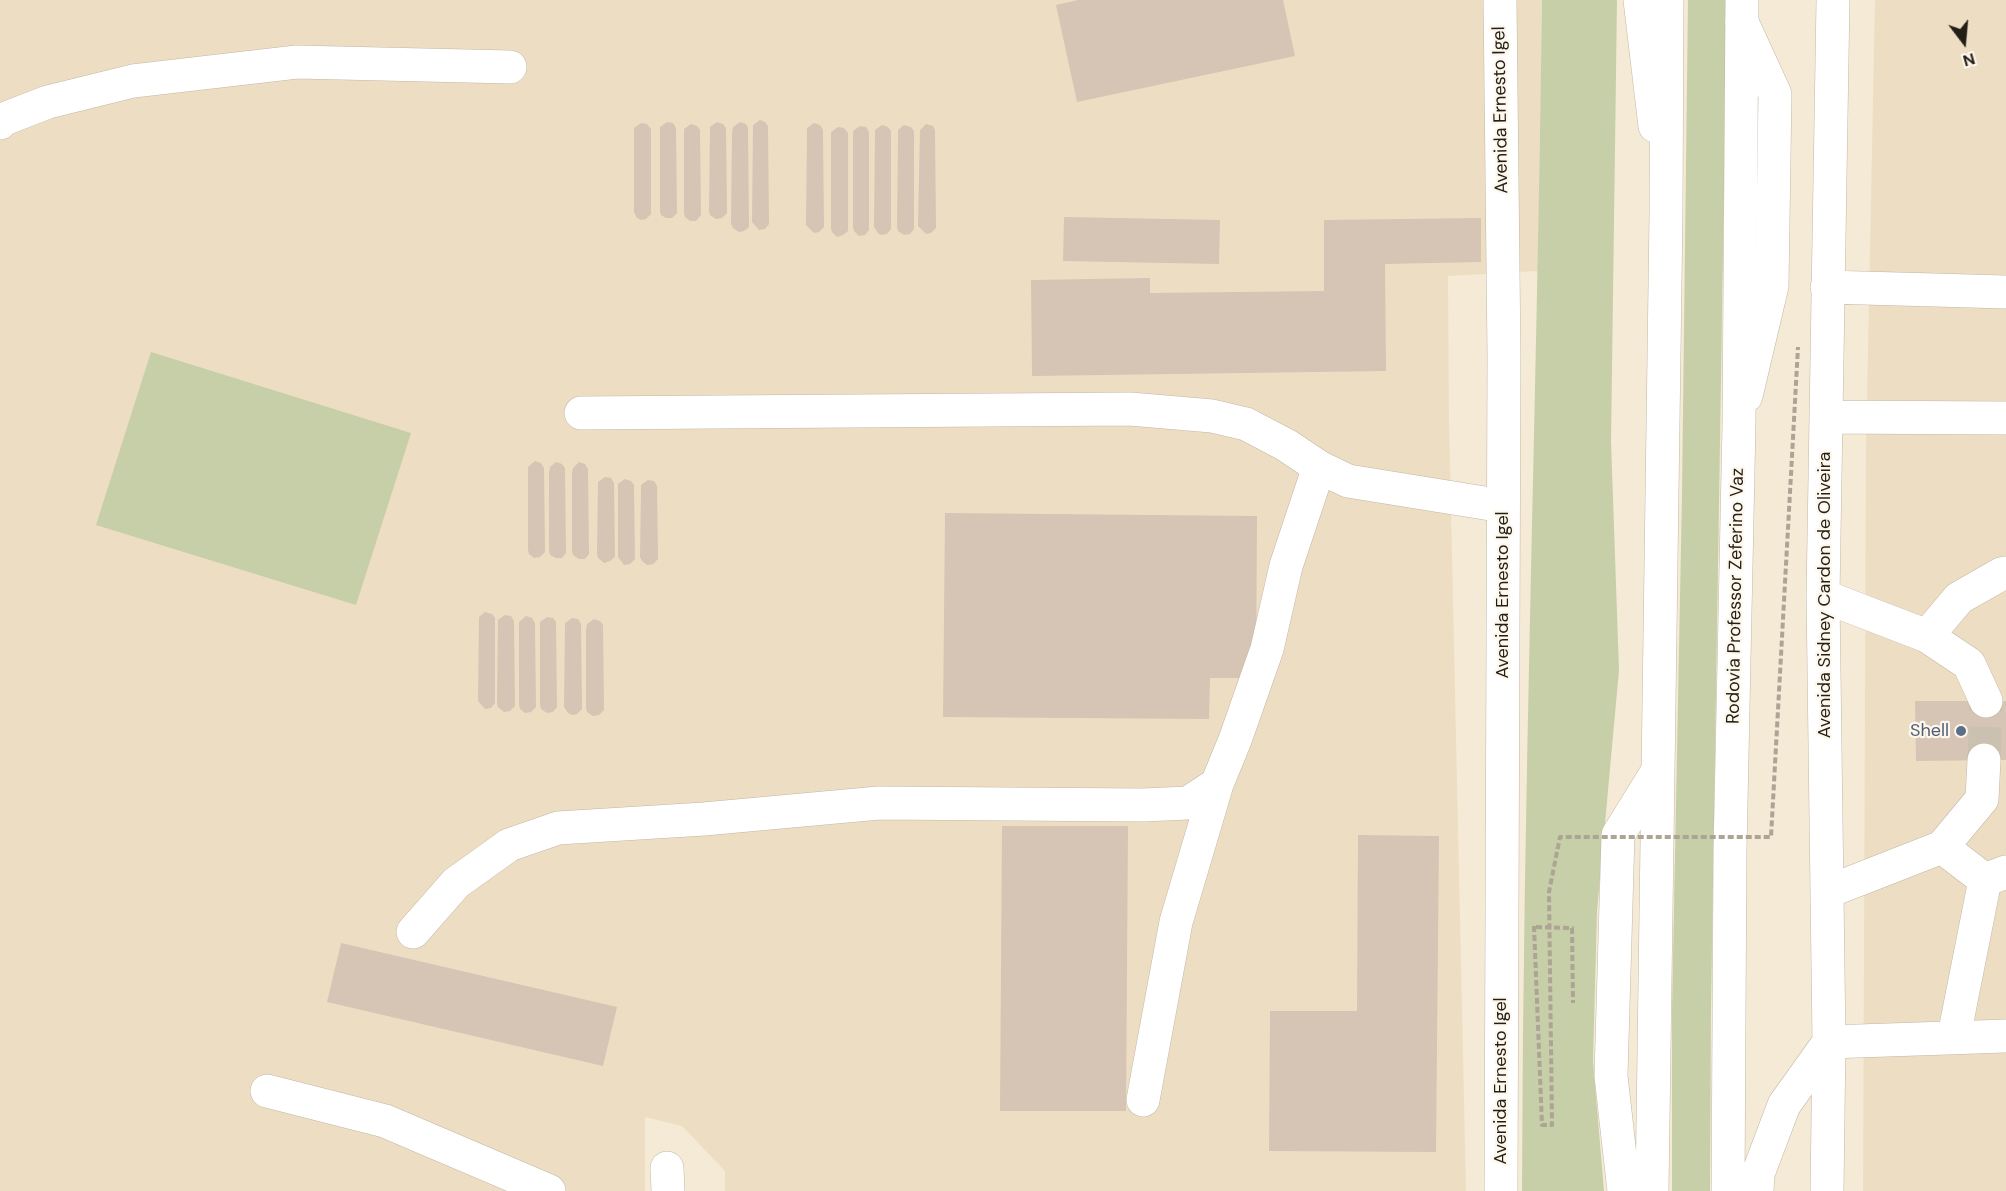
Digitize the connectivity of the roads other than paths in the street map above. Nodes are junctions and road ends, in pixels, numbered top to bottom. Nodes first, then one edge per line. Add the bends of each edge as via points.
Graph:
1 (1500, 0) edge
2 (1640, 0) edge
3 (1667, 0) edge
4 (1833, 0) edge
5 (1742, 11) edge
6 (510, 67) dead end
7 (0, 123) edge
8 (1666, 215) junction
9 (1827, 287) junction
10 (2006, 292) edge
11 (581, 412) dead end
12 (1826, 417) junction
13 (2006, 418) edge
14 (1319, 467) junction
15 (1503, 506) junction
16 (2006, 573) edge
17 (1823, 596) junction
18 (1927, 636) junction
19 (1986, 701) tunnel mouth
20 (1984, 760) tunnel mouth
21 (1657, 772) junction
22 (1217, 784) junction
23 (1942, 847) junction
24 (1995, 876) edge
25 (1827, 892) junction
26 (412, 932) dead end
27 (1954, 1036) junction
28 (2006, 1036) edge
29 (1829, 1042) junction
30 (267, 1091) dead end
31 (1143, 1100) dead end
32 (549, 1191) edge
33 (1501, 1191) edge
34 (1624, 1191) edge
35 (1652, 1191) edge
36 (1728, 1191) edge
37 (1757, 1191) edge
38 (1827, 1191) edge

1 - 15 main road, Avenida Ernesto Igel
2 - 8 main road
3 - 8 main road
4 - 9 main road, Avenida Sidney Cardon de Oliveira
5 - 36 main road, Rodovia Professor Zeferino Vaz
6 - 7 main road via 297,62 133,81 48,102
8 - 21 main road
9 - 10 main road
9 - 12 main road, Avenida Sidney Cardon de Oliveira
11 - 14 main road via 1131,409 1212,416 1246,424
12 - 13 main road
12 - 17 main road, Avenida Sidney Cardon de Oliveira
14 - 15 main road via 1348,481
14 - 22 main road via 1286,566 1268,650
15 - 33 main road, Avenida Ernesto Igel
16 - 18 main road via 1959,598
17 - 18 main road
17 - 25 main road, Avenida Sidney Cardon de Oliveira
18 - 19 main road via 1969,664
20 - 23 main road via 1982,799
21 - 34 main road via 1618,835 1611,1076
21 - 35 main road
22 - 26 main road via 1188,802 879,803 558,828 509,845 456,884
22 - 31 main road via 1176,922
23 - 24 main road
23 - 25 main road
24 - 27 main road
25 - 29 main road, Avenida Sidney Cardon de Oliveira
27 - 28 main road
27 - 29 main road
29 - 37 main road via 1784,1105 1758,1174
29 - 38 main road, Avenida Sidney Cardon de Oliveira
30 - 32 main road via 385,1121

